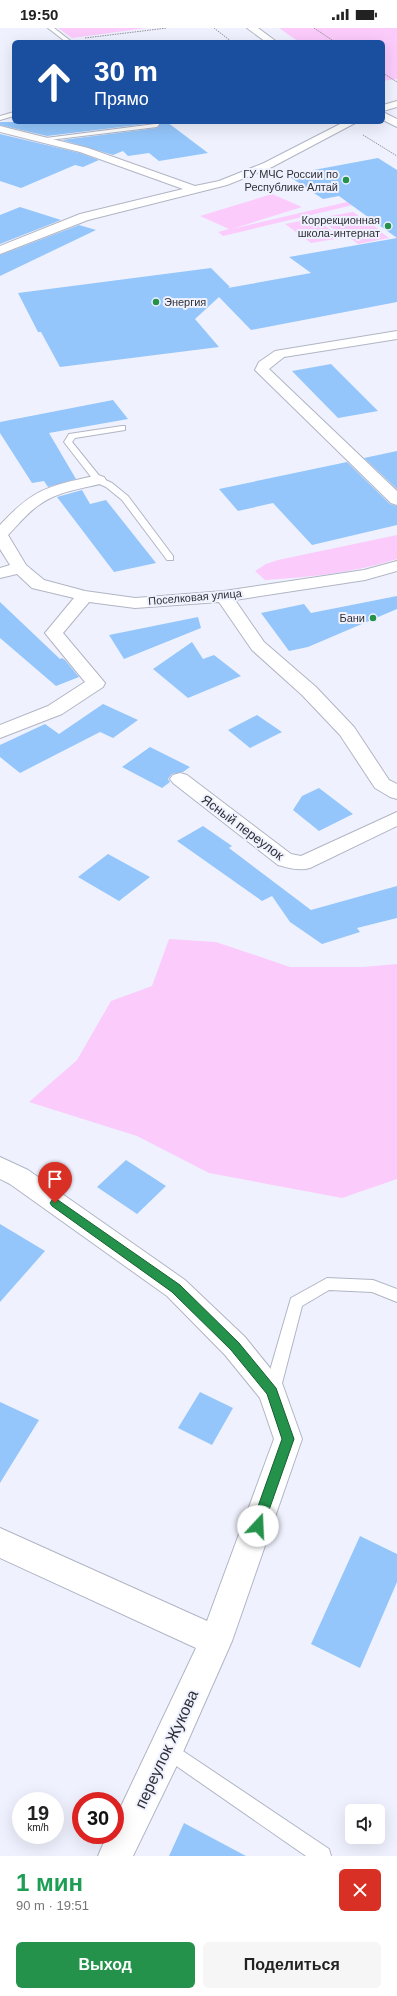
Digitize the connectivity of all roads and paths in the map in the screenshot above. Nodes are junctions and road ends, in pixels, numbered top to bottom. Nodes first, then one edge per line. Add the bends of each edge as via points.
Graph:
1 (51, 28) edge
2 (167, 28) edge
3 (214, 28) edge
4 (252, 28) edge
5 (314, 28) edge
6 (67, 40) edge
7 (76, 40) edge
8 (229, 40) edge
9 (269, 40) edge
10 (333, 40) edge
11 (385, 74) edge
12 (397, 82) edge
13 (397, 104) edge
14 (385, 107) edge
15 (12, 115) edge
16 (385, 115) edge
17 (0, 118) edge
18 (157, 124) edge
19 (348, 124) edge
20 (397, 124) edge
21 (0, 129) edge
22 (359, 133) dead end
23 (36, 138) junction
24 (13, 142) dead end
25 (397, 156) edge
26 (194, 190) junction
27 (2, 247) edge
28 (397, 336) edge
29 (122, 428) dead end
30 (98, 480) junction
31 (397, 500) edge
32 (0, 535) edge
33 (170, 558) dead end
34 (397, 566) edge
35 (20, 568) junction
36 (0, 572) edge
37 (85, 596) junction
38 (224, 596) junction
39 (0, 732) edge
40 (180, 779) dead end
41 (397, 793) edge
42 (397, 818) edge
43 (0, 1167) edge
44 (397, 1296) edge
45 (272, 1392) junction
46 (0, 1543) edge
47 (216, 1640) junction
48 (167, 1749) junction
49 (115, 1856) edge
50 (322, 1856) edge

1 - 6 lane
2 - 7 path
3 - 8 path
4 - 9 street
5 - 10 path
11 - 12 path
13 - 14 street
15 - 17 lane
16 - 20 street
18 - 23 lane
19 - 26 street via 248,174
21 - 23 street
22 - 25 path
23 - 24 street
23 - 26 street via 84,150
26 - 27 street via 84,217
28 - 31 street via 280,354 264,365 262,370
29 - 30 lane via 72,436 68,442
30 - 32 street via 55,490 39,498 24,509
30 - 33 lane via 125,498
32 - 35 street, Поселковая улица
34 - 38 street, Поселковая улица via 365,575
35 - 36 street
35 - 37 street, Поселковая улица via 38,584
37 - 38 street, Поселковая улица via 135,603
37 - 39 street via 54,633 96,683 55,710
38 - 41 street via 258,646 309,691 347,731 382,784
40 - 42 street, Ясный переулок via 285,860 303,863
43 - 45 street via 19,1177 176,1288 235,1346
44 - 45 lane via 373,1286 327,1284 296,1302
45 - 47 street, переулок Жукова via 288,1439
46 - 47 street
47 - 48 street, переулок Жукова
48 - 49 street, переулок Жукова
48 - 50 lane

